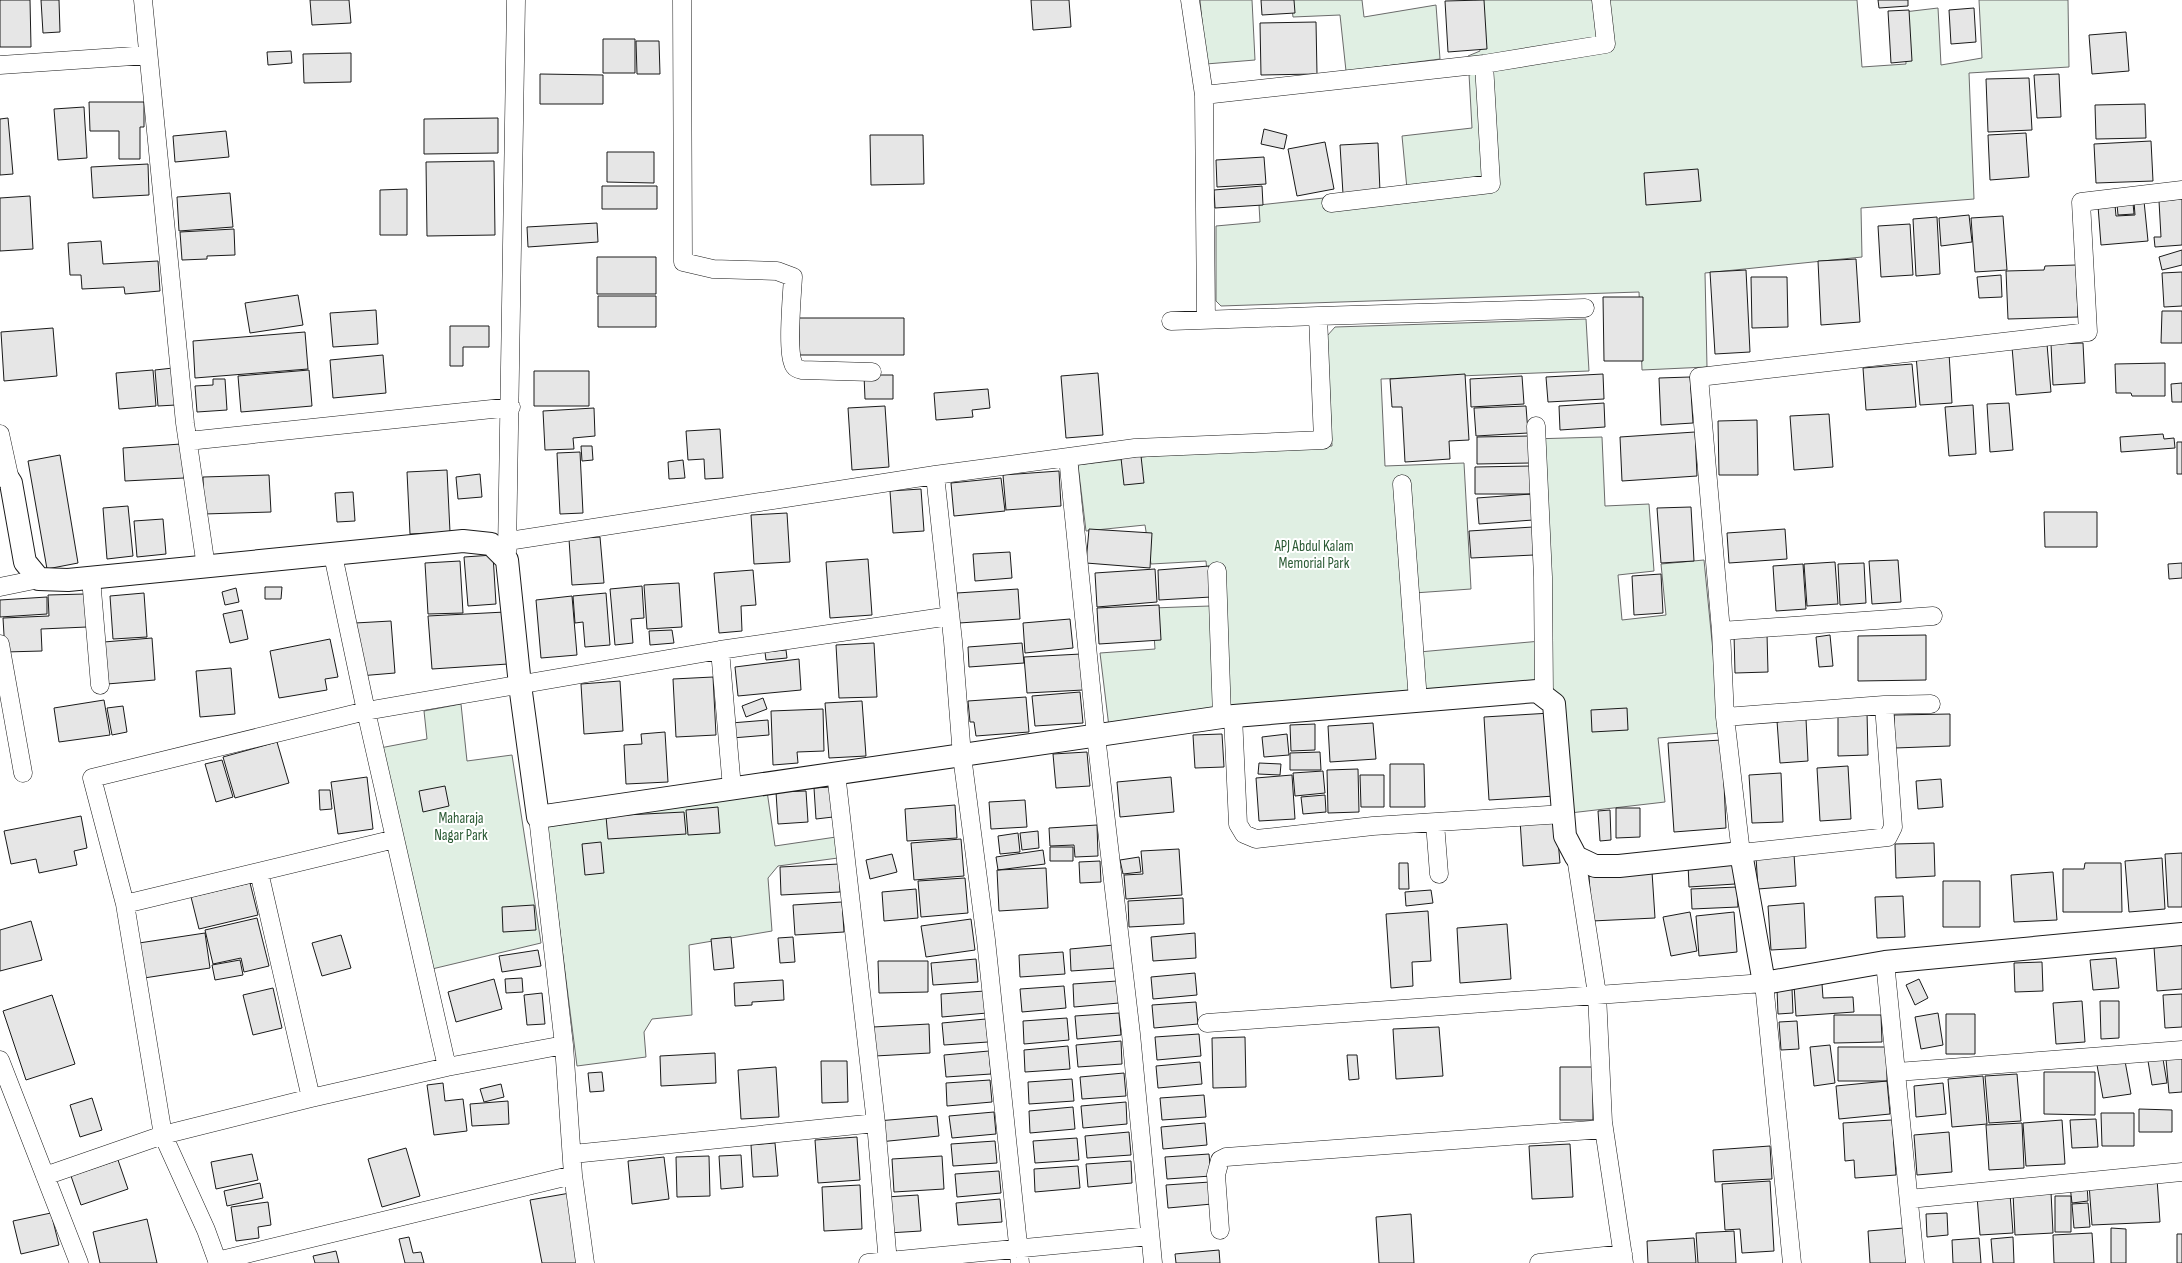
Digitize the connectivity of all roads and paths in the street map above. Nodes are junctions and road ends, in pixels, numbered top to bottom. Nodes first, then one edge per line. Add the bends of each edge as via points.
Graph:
1 (144, 0) edge
2 (516, 0) edge
3 (682, 0) edge
4 (1190, 0) edge
5 (1601, 0) edge
6 (148, 54) junction
7 (1484, 64) junction
8 (0, 65) edge
9 (1204, 95) junction
10 (2182, 190) edge
11 (1331, 203) dead end
12 (1585, 308) dead end
13 (1318, 316) junction
14 (1206, 320) junction
15 (1171, 321) dead end
16 (872, 372) dead end
17 (511, 407) junction
18 (1536, 426) dead end
19 (0, 434) edge
20 (188, 441) junction
21 (1068, 457) junction
22 (5, 474) edge
23 (935, 475) junction
24 (1402, 484) dead end
25 (507, 550) junction
26 (333, 555) junction
27 (206, 567) junction
28 (1217, 571) dead end
29 (39, 578) junction
30 (91, 578) junction
31 (0, 587) edge
32 (950, 616) junction
33 (1933, 616) dead end
34 (1721, 631) junction
35 (0, 644) edge
36 (720, 650) junction
37 (100, 685) dead end
38 (520, 685) junction
39 (1544, 696) junction
40 (1418, 701) junction
41 (1931, 704) dead end
42 (1884, 705) junction
43 (366, 711) junction
44 (1227, 717) junction
45 (1726, 717) junction
46 (1096, 736) junction
47 (962, 756) junction
48 (24, 773) dead end
49 (836, 773) junction
50 (732, 788) junction
51 (1564, 814) junction
52 (538, 817) junction
53 (1435, 823) junction
54 (395, 839) junction
55 (1741, 853) junction
56 (1576, 856) junction
57 (259, 872) junction
58 (1439, 874) dead end
59 (125, 904) junction
60 (2182, 934) edge
61 (1885, 962) junction
62 (1764, 983) junction
63 (1597, 994) junction
64 (1207, 1023) dead end
65 (564, 1046) junction
66 (2182, 1050) edge
67 (0, 1060) edge
68 (447, 1068) junction
69 (1897, 1072) junction
70 (311, 1098) junction
71 (876, 1123) junction
72 (1604, 1130) junction
73 (163, 1135) junction
74 (573, 1154) junction
75 (2182, 1172) edge
76 (573, 1175) junction
77 (45, 1176) junction
78 (1909, 1199) junction
79 (1220, 1230) dead end
80 (1150, 1236) junction
81 (1019, 1256) edge
82 (1624, 1259) edge
83 (218, 1262) edge
84 (888, 1262) edge
85 (79, 1263) edge
86 (585, 1263) edge
87 (868, 1263) edge
88 (1153, 1263) edge
89 (1539, 1263) edge
90 (1792, 1263) edge
91 (1915, 1263) edge

1 - 6 street
2 - 17 street
3 - 16 street via 683,262 713,269 777,271 793,277 791,333 795,368
4 - 9 street
5 - 7 street via 1606,44
6 - 8 street
6 - 20 street
7 - 9 street
7 - 11 street via 1492,184
9 - 14 street
10 - 34 street via 2082,202 2088,332 1699,377
12 - 13 street
13 - 14 street
13 - 21 street via 1323,440 1135,448
14 - 15 street
17 - 20 street
17 - 25 street
18 - 39 street via 1543,577
19 - 22 street
20 - 27 street
21 - 23 street
21 - 46 street
22 - 29 street via 25,562
23 - 25 street
23 - 32 street
24 - 40 street
25 - 26 street via 490,544 463,542
25 - 38 street
26 - 27 street
26 - 43 street
27 - 30 street
28 - 44 street
29 - 30 street
29 - 31 street
30 - 37 street
32 - 36 street
32 - 47 street
33 - 34 street
34 - 45 street
35 - 48 street
36 - 38 street
36 - 50 street
38 - 43 street
38 - 52 street
39 - 40 street via 1537,691
39 - 51 street via 1554,704
40 - 44 street
41 - 42 street
42 - 45 street
42 - 55 street via 1893,827 1888,837
43 - 54 street
43 - 59 street via 92,778
44 - 46 street
44 - 53 street via 1238,824 1244,834 1256,839 1373,826
45 - 55 street
46 - 47 street
46 - 80 street via 1131,1034
47 - 49 street
47 - 81 street via 986,940
49 - 50 street
49 - 71 street
50 - 52 street
51 - 53 street
51 - 56 street via 1566,836
52 - 65 street
53 - 58 street
54 - 57 street
54 - 68 street
55 - 56 street via 1619,866 1595,866
55 - 62 street
56 - 63 street
57 - 59 street
57 - 70 street
59 - 73 street
60 - 61 street
61 - 62 street
61 - 69 street
62 - 63 street
62 - 90 street
63 - 64 street
63 - 72 street
65 - 68 street
65 - 74 street
66 - 69 street
67 - 77 street
68 - 70 street
69 - 78 street
70 - 73 street
71 - 74 street
71 - 84 street
72 - 79 street via 1226,1157 1220,1160 1216,1175
72 - 82 street
73 - 77 street
73 - 83 street
74 - 76 street
75 - 78 street
76 - 83 street
76 - 86 street
77 - 85 street
78 - 91 street
80 - 81 street
80 - 88 street
81 - 84 street
82 - 89 street
84 - 87 street

